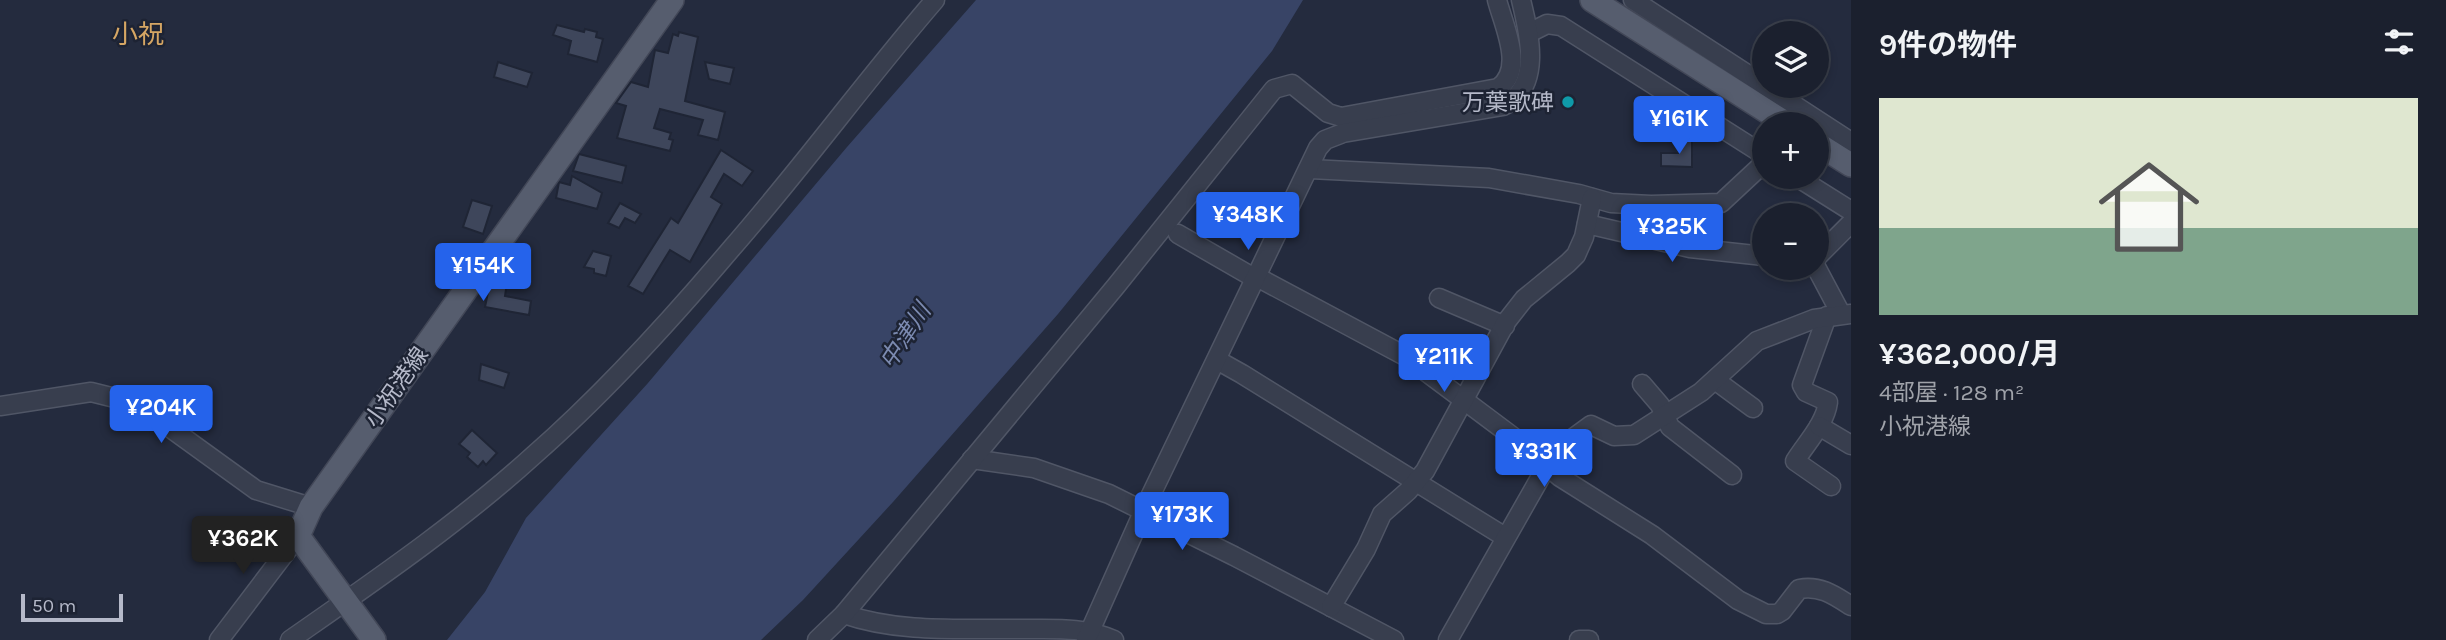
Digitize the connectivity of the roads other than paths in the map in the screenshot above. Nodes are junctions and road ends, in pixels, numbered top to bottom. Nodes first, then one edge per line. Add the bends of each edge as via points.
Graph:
1 (672, 0) edge
2 (936, 0) edge
3 (1497, 0) edge
4 (1521, 0) edge
5 (1592, 0) edge
6 (1633, 0) edge
7 (1529, 33) junction
8 (1752, 77) edge
9 (1784, 98) edge
10 (1768, 112) edge
11 (1851, 142) edge
12 (1752, 147) edge
13 (1829, 151) edge
14 (1851, 165) edge
15 (1310, 169) junction
16 (1752, 174) edge
17 (1816, 189) edge
18 (1592, 198) junction
19 (1851, 211) edge
20 (1851, 223) edge
21 (1587, 224) junction
22 (1178, 234) dead end
23 (1829, 245) edge
24 (1752, 255) edge
25 (1256, 278) junction
26 (1822, 280) edge
27 (1439, 298) dead end
28 (1840, 315) edge
29 (1505, 326) junction
30 (1217, 360) junction
31 (1715, 380) junction
32 (1642, 384) dead end
33 (1463, 400) junction
34 (0, 406) edge
35 (1753, 408) dead end
36 (1665, 416) junction
37 (1819, 426) junction
38 (1851, 445) edge
39 (972, 459) junction
40 (1547, 467) junction
41 (1732, 475) dead end
42 (1417, 482) junction
43 (1831, 486) dead end
44 (311, 507) junction
45 (1143, 511) junction
46 (298, 536) junction
47 (1505, 537) junction
48 (348, 605) junction
49 (1851, 606) edge
50 (1331, 607) junction
51 (844, 614) junction
52 (1088, 635) edge
53 (219, 640) edge
54 (290, 640) edge
55 (374, 640) edge
56 (817, 640) edge
57 (1114, 640) edge
58 (1394, 640) edge
59 (1448, 640) edge
60 (1579, 640) edge
61 (1589, 640) edge

1 - 44 main road, 小祝港線
2 - 48 street via 732,249 602,389 486,496
3 - 39 street via 1512,63 1506,82 1498,88 1341,117 1328,113 1292,84 1274,89
4 - 7 street
5 - 10 main road
6 - 8 street
7 - 12 street via 1547,24 1561,26
7 - 15 street via 1527,78 1508,103 1333,136 1321,144
9 - 11 street
13 - 14 main road
15 - 18 street via 1489,178
15 - 25 street
16 - 18 street via 1721,203 1651,205
17 - 19 street
18 - 21 street
20 - 23 street
21 - 24 street via 1690,248
21 - 29 street via 1569,263 1524,299
22 - 25 street
25 - 30 street
25 - 33 street via 1387,345
26 - 28 street
27 - 29 street
28 - 31 street via 1757,341
28 - 37 street via 1801,381 1806,392 1828,402
29 - 33 street
30 - 42 street
30 - 45 street
31 - 35 street
31 - 36 street
32 - 36 street
33 - 40 street
33 - 42 street
34 - 44 street via 91,392 123,400 144,409 256,490
36 - 40 street via 1628,436 1614,436 1591,425 1565,444
36 - 41 street via 1677,434
37 - 38 street
37 - 43 street via 1795,463
39 - 45 street via 1034,468 1092,487
39 - 51 street
40 - 47 street
40 - 49 street via 1652,535 1738,600 1766,614 1780,613 1801,589 1819,589
42 - 47 street
42 - 50 street via 1382,514
44 - 46 main road, 小祝港線
45 - 50 street
45 - 52 street
46 - 48 main road
46 - 53 street
47 - 59 street
48 - 54 street
48 - 55 main road
50 - 58 street
51 - 52 street via 904,627
51 - 56 street
52 - 57 street
60 - 61 street

